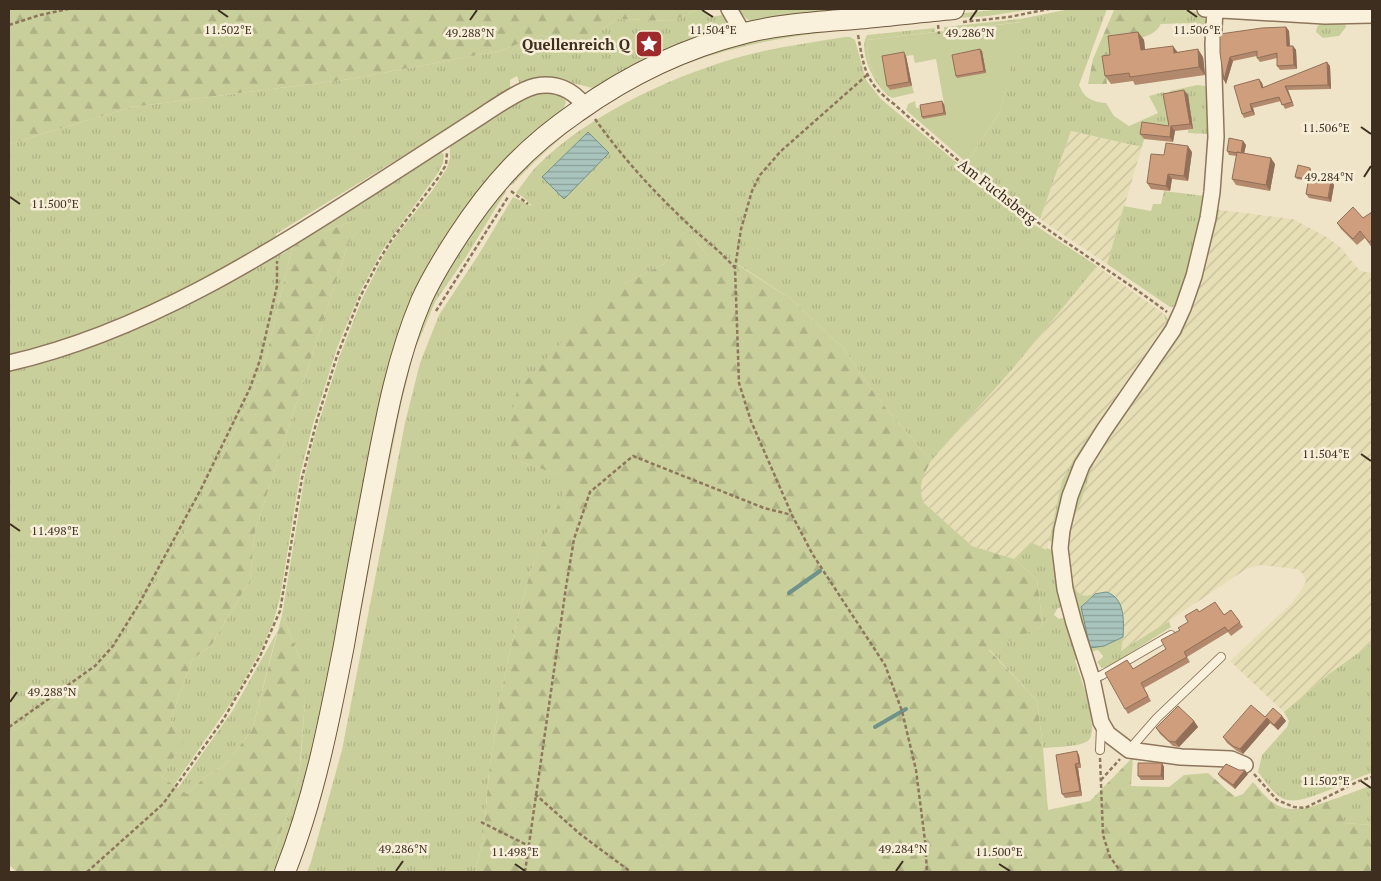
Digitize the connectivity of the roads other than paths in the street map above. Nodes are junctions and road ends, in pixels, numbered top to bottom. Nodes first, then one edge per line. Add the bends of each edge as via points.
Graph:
1 (729, 9) edge
2 (954, 9) edge
3 (1210, 9) edge
4 (1372, 15) edge
5 (743, 33) junction
6 (589, 111) junction
7 (9, 363) edge
8 (1170, 635) edge
9 (1221, 657) dead end
10 (1092, 679) junction
11 (1101, 722) junction
12 (1100, 750) road end
13 (1129, 750) junction
14 (1245, 765) road end
15 (285, 872) edge

1 - 5 street
2 - 5 main road via 808,23
3 - 4 street via 1325,16
3 - 10 street via 1216,136 1212,192 1194,276 1178,320 1165,343 1082,465 1074,482 1062,530 1060,548 1065,589
5 - 6 main road via 685,53 630,78
6 - 7 street via 565,89 543,86 528,89 207,287 122,327
6 - 15 main road via 529,150 499,179 441,263 411,327 389,407 326,736 297,841
8 - 10 lane
9 - 13 lane via 1157,718
10 - 11 street
11 - 12 lane
11 - 13 street via 1108,734
13 - 14 street via 1231,759

